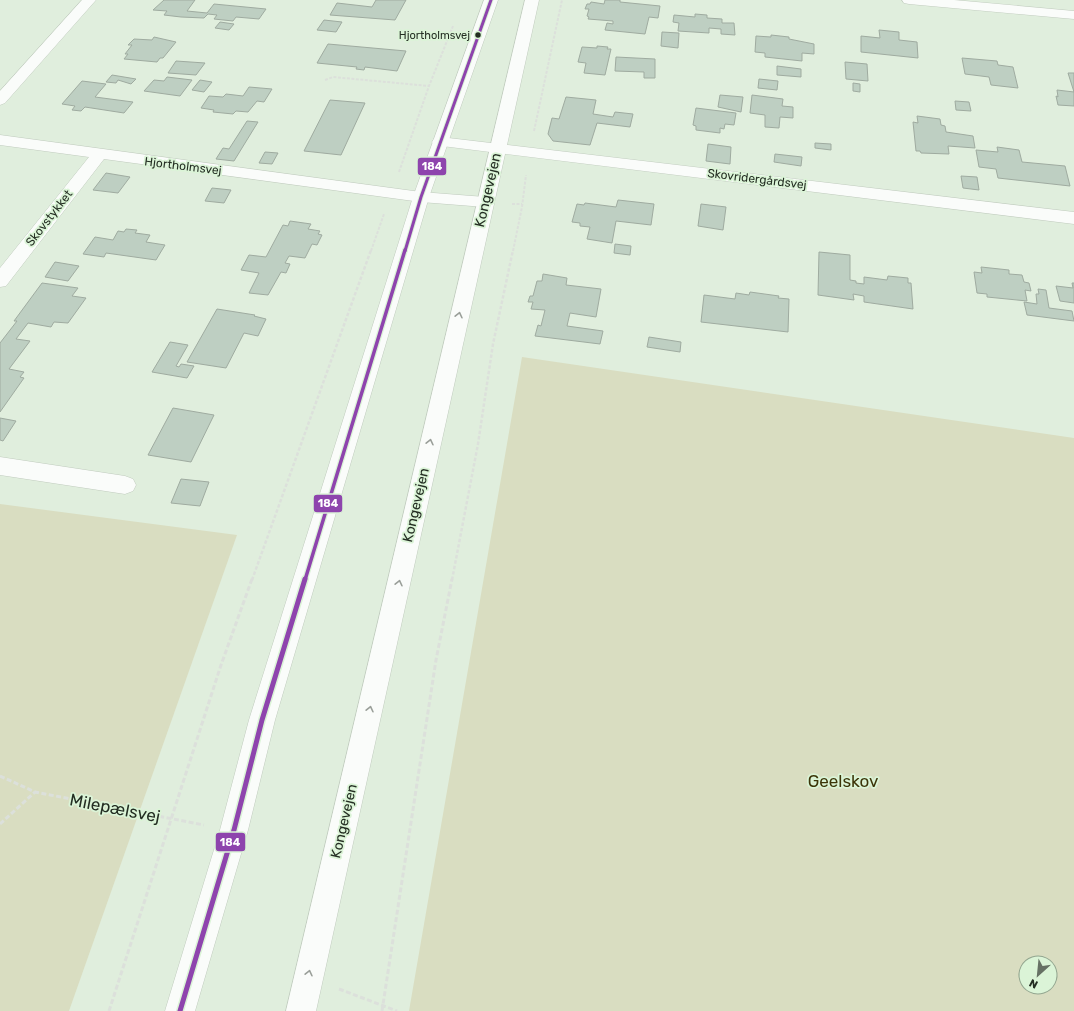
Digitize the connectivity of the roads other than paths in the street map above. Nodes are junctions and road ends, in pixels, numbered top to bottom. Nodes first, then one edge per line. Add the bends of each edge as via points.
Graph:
1 (89, 0) edge
2 (491, 0) edge
3 (532, 0) edge
4 (909, 0) edge
5 (1074, 15) edge
6 (0, 100) edge
7 (0, 140) edge
8 (440, 142) junction
9 (498, 148) junction
10 (99, 155) junction
11 (421, 196) junction
12 (485, 202) junction
13 (1074, 218) edge
14 (0, 282) edge
15 (0, 466) edge
16 (125, 485) dead end
17 (180, 1011) edge
18 (300, 1011) edge

1 - 6 main road
2 - 8 main road
3 - 9 main road, Kongevejen
4 - 5 main road
7 - 10 main road, Hjortholmsvej
8 - 9 main road, Skovridergårdsvej
8 - 11 main road
9 - 12 main road, Kongevejen
9 - 13 main road, Skovridergårdsvej
10 - 11 main road, Hjortholmsvej
10 - 14 main road, Skovstykket
11 - 12 main road, Hjortholmsvej
11 - 17 main road via 262,720 234,830
18 -> 12 main road, Kongevejen
15 - 16 main road

